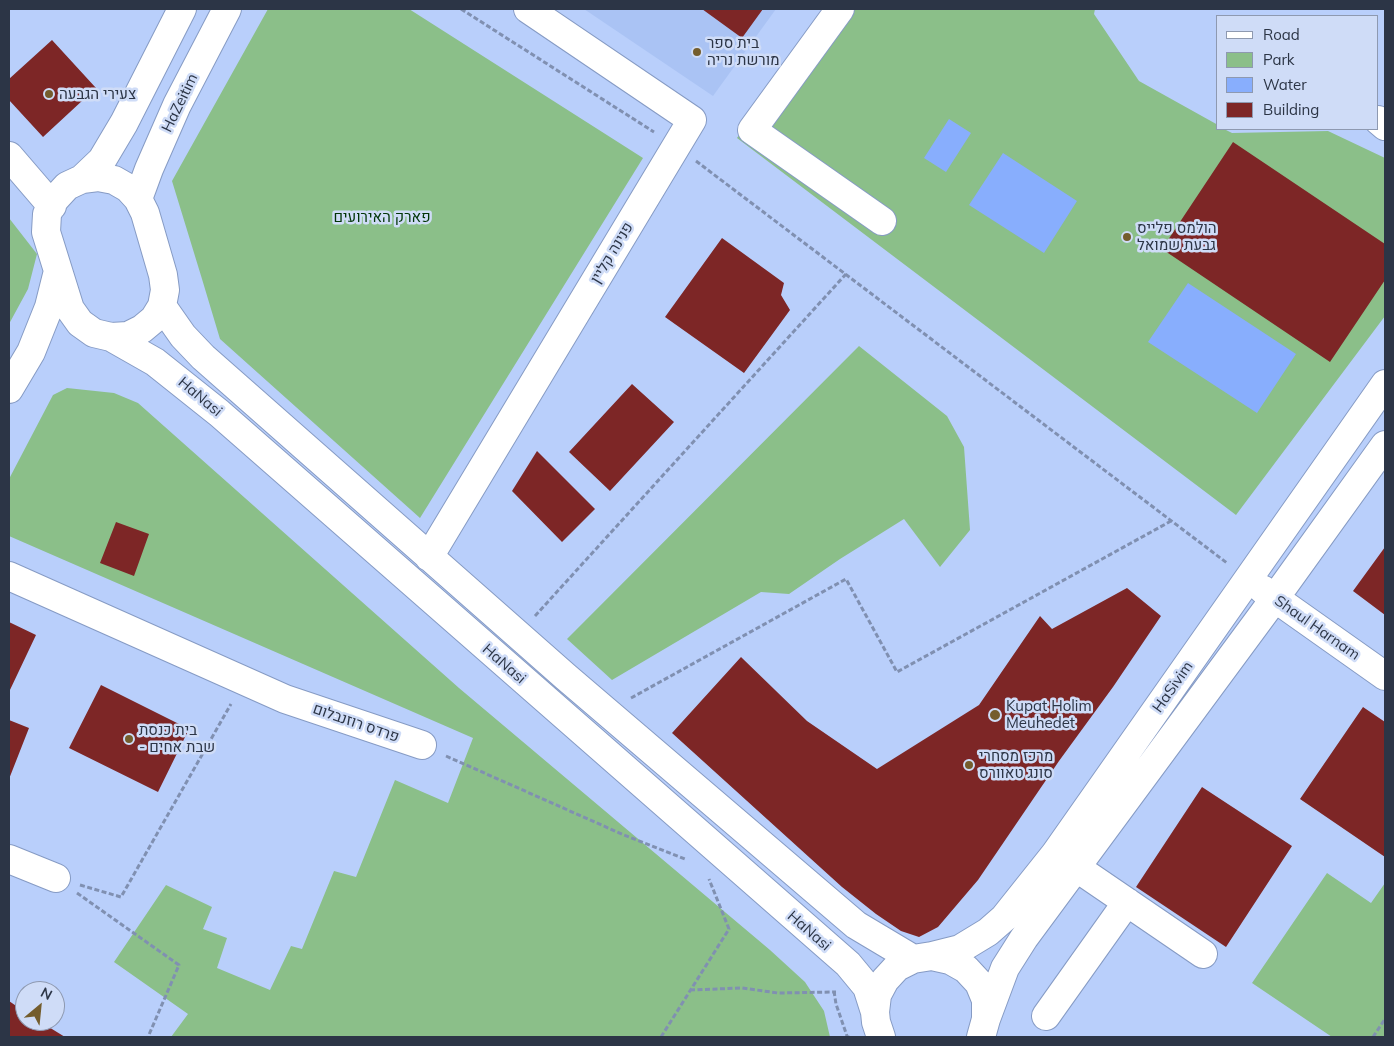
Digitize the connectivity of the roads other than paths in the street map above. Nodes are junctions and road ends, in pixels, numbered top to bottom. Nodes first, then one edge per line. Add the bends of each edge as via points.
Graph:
1 (182, 9) edge
2 (227, 9) edge
3 (528, 9) edge
4 (840, 9) edge
5 (9, 156) edge
6 (82, 179) junction
7 (138, 199) junction
8 (52, 206) junction
9 (882, 221) dead end
10 (58, 270) junction
11 (162, 306) junction
12 (80, 323) junction
13 (111, 337) junction
14 (31, 352) junction
15 (1385, 384) edge
16 (9, 388) edge
17 (1385, 445) edge
18 (429, 556) junction
19 (9, 576) edge
20 (1248, 579) junction
21 (1275, 598) junction
22 (1385, 676) edge
23 (422, 745) road end
24 (9, 859) edge
25 (1076, 868) junction
26 (56, 878) road end
27 (1127, 902) junction
28 (1202, 954) dead end
29 (922, 958) junction
30 (1046, 1016) dead end
31 (874, 1020) edge
32 (983, 1033) edge

1 - 6 street via 107,152
2 - 7 street, HaZeitim via 177,105
3 - 18 street, פנינה קליין via 692,120
4 - 9 street via 752,130
5 - 8 street
6 - 7 street via 114,180
6 - 8 street via 67,186
7 - 11 street via 163,275
8 - 10 street via 47,214 46,232
10 - 12 street via 70,309
10 - 14 street
11 - 13 street via 142,330 128,336
11 - 18 street, HaNasi via 203,357
12 - 13 street via 94,333
12 - 14 street via 47,334
13 - 31 street, HaNasi via 155,362 218,413 848,964 867,987
14 - 16 street
15 - 20 street, HaSivim
17 - 21 street, HaSivim
18 - 29 street, HaNasi via 856,925
19 - 23 street, פרדס רוזנבלום via 285,699
20 - 21 street, Shaul Harnam
20 - 29 street, HaSivim via 1055,854 1004,918 960,949
21 - 22 street, Shaul Harnam
21 - 25 street, HaSivim
24 - 26 street
25 - 27 street
25 - 32 street, HaSivim via 1005,968
27 - 28 street
27 - 30 street
29 - 31 street, HaSivim via 897,967 885,980 877,995
29 - 32 street, HaNasi via 950,960 966,969 979,983 986,1000

